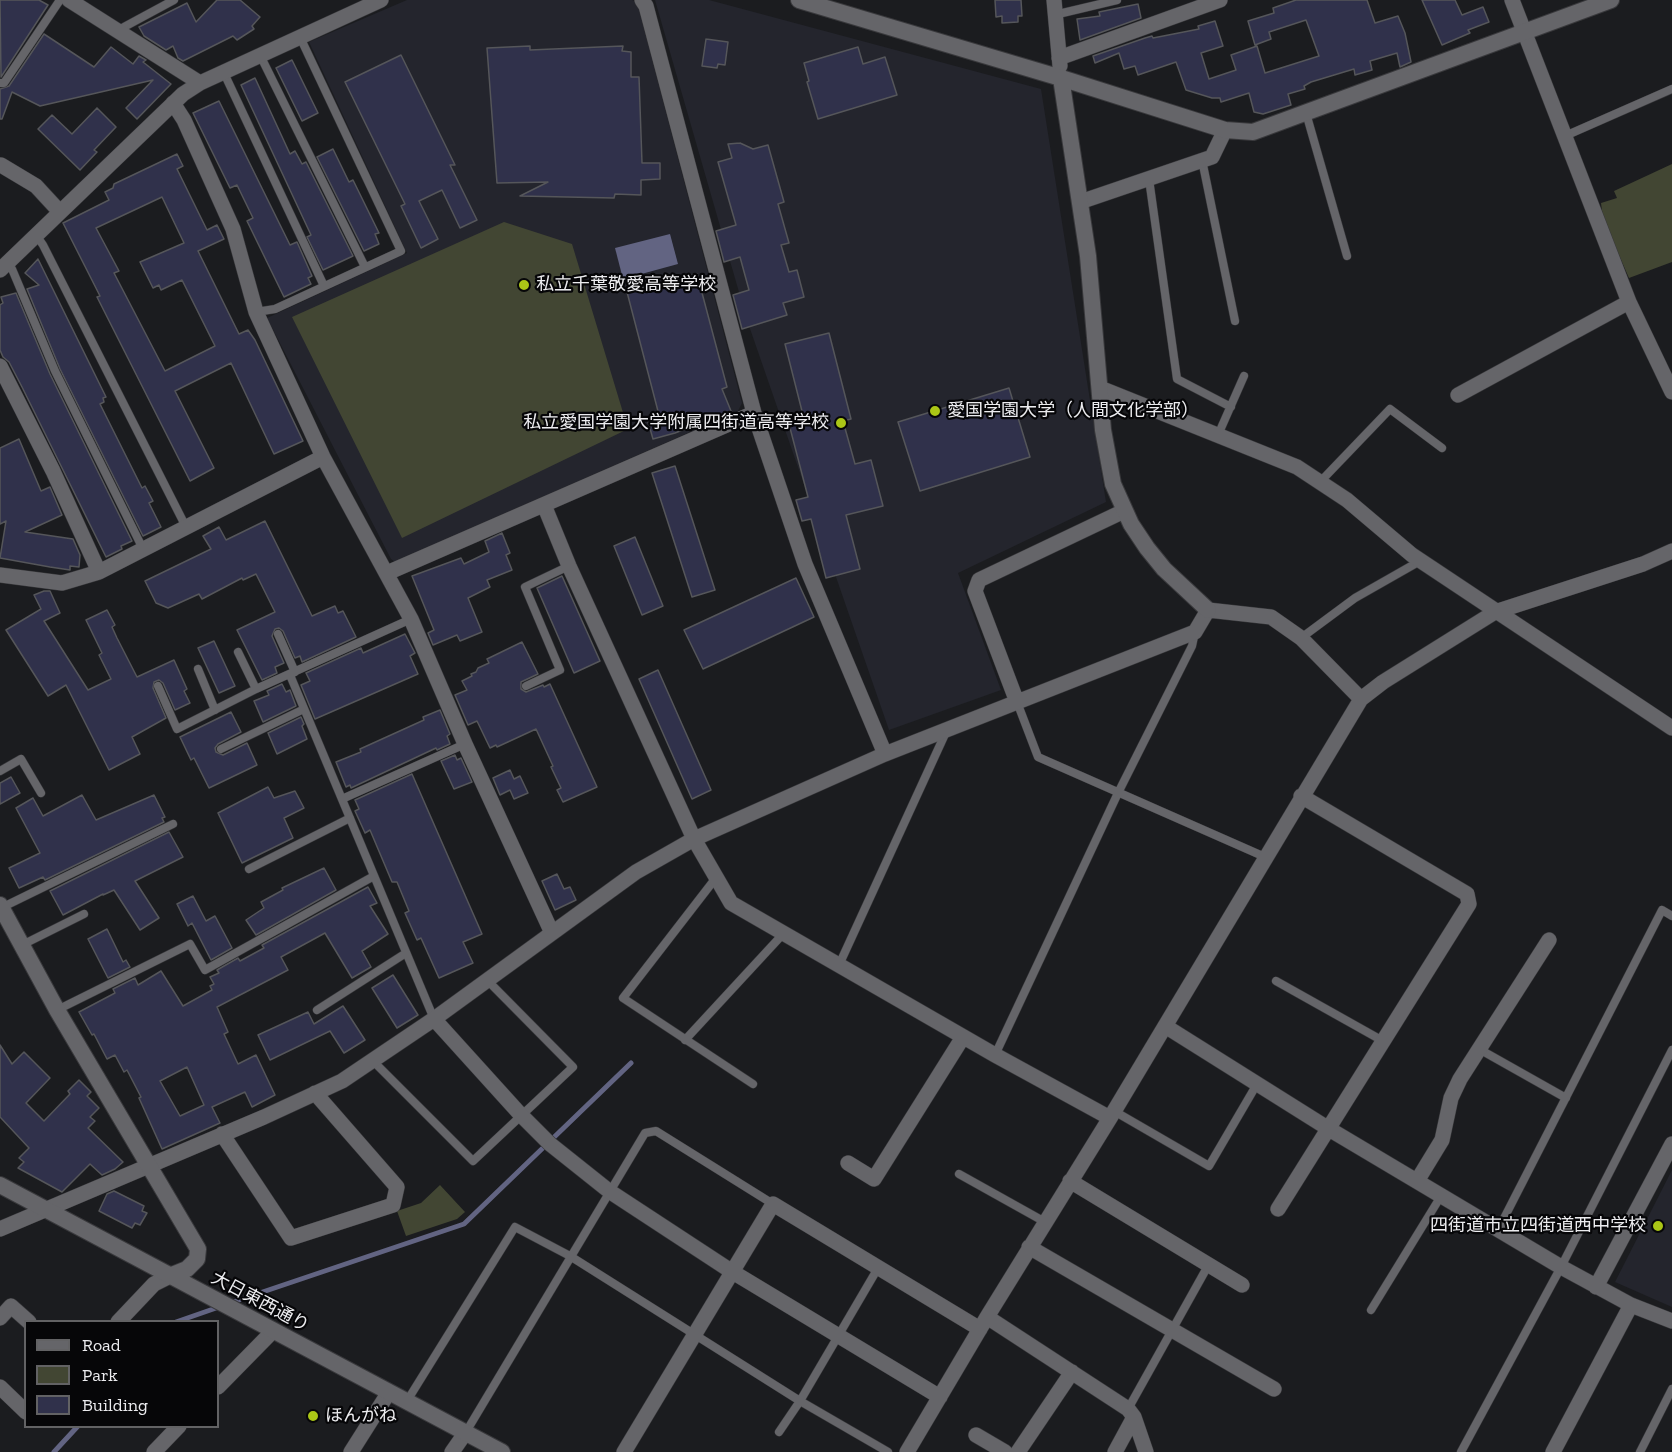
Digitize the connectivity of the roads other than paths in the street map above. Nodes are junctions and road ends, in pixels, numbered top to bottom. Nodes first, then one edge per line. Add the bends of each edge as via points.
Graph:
1 (60, 0) edge
2 (69, 0) edge
3 (174, 0) edge
4 (381, 0) edge
5 (642, 0) edge
6 (799, 0) edge
7 (1117, 0) edge
8 (1220, 0) edge
9 (1512, 0) edge
10 (1611, 0) edge
11 (1054, 8) edge
12 (1525, 30) junction
13 (120, 33) junction
14 (300, 36) junction
15 (260, 55) junction
16 (1059, 58) junction
17 (224, 72) junction
18 (1061, 78) junction
19 (0, 83) edge
20 (200, 83) junction
21 (1672, 89) edge
22 (173, 103) junction
23 (1306, 113) junction
24 (1225, 130) junction
25 (1565, 136) junction
26 (1202, 160) junction
27 (1, 165) edge
28 (1149, 179) junction
29 (1080, 202) junction
30 (60, 212) junction
31 (36, 235) junction
32 (1347, 256) dead end
33 (3, 267) edge
34 (365, 267) junction
35 (324, 286) junction
36 (1629, 302) junction
37 (256, 312) junction
38 (1235, 321) dead end
39 (0, 366) edge
40 (1244, 376) dead end
41 (1100, 388) junction
42 (1672, 392) edge
43 (1458, 395) dead end
44 (1231, 407) junction
45 (754, 412) junction
46 (1218, 435) junction
47 (1442, 448) dead end
48 (323, 457) junction
49 (1320, 482) junction
50 (544, 505) junction
51 (1124, 511) junction
52 (186, 527) junction
53 (143, 549) junction
54 (1672, 551) edge
55 (1421, 561) junction
56 (569, 567) junction
57 (99, 572) junction
58 (387, 573) junction
59 (0, 575) edge
60 (1208, 610) junction
61 (1495, 612) junction
62 (411, 619) junction
63 (1195, 632) junction
64 (278, 634) dead end
65 (1301, 638) junction
66 (238, 652) dead end
67 (198, 669) dead end
68 (292, 673) junction
69 (526, 686) dead end
70 (158, 687) dead end
71 (256, 689) junction
72 (1361, 699) junction
73 (1017, 702) junction
74 (304, 709) junction
75 (215, 710) junction
76 (1672, 728) edge
77 (946, 730) junction
78 (465, 744) junction
79 (221, 749) dead end
80 (885, 754) junction
81 (0, 771) edge
82 (41, 793) dead end
83 (1118, 793) junction
84 (1301, 796) junction
85 (342, 799) junction
86 (350, 818) junction
87 (173, 824) dead end
88 (694, 838) junction
89 (1265, 857) junction
90 (249, 869) dead end
91 (374, 876) junction
92 (716, 879) junction
93 (1, 906) edge
94 (84, 914) dead end
95 (1672, 916) edge
96 (552, 933) junction
97 (783, 934) junction
98 (1549, 940) dead end
99 (22, 945) junction
100 (406, 953) junction
101 (839, 965) junction
102 (487, 980) junction
103 (1276, 981) dead end
104 (57, 1010) junction
105 (317, 1010) dead end
106 (434, 1019) junction
107 (1165, 1026) junction
108 (963, 1036) junction
109 (685, 1040) junction
110 (1383, 1041) junction
111 (1479, 1049) junction
112 (1672, 1050) edge
113 (995, 1055) junction
114 (373, 1060) junction
115 (753, 1084) dead end
116 (1257, 1084) junction
117 (315, 1093) junction
118 (1566, 1098) junction
119 (520, 1114) junction
120 (1112, 1115) junction
121 (1329, 1129) junction
122 (222, 1134) junction
123 (1672, 1144) edge
124 (848, 1163) dead end
125 (148, 1165) junction
126 (959, 1174) dead end
127 (1070, 1181) junction
128 (1417, 1181) junction
129 (0, 1185) edge
130 (609, 1191) junction
131 (1441, 1196) junction
132 (773, 1204) junction
133 (46, 1209) junction
134 (1278, 1209) dead end
135 (1045, 1222) junction
136 (0, 1229) edge
137 (1498, 1230) junction
138 (1029, 1247) junction
139 (570, 1256) junction
140 (1209, 1264) junction
141 (1561, 1267) junction
142 (878, 1268) junction
143 (731, 1271) junction
144 (171, 1275) junction
145 (1242, 1285) dead end
146 (1596, 1287) junction
147 (1631, 1305) junction
148 (1371, 1310) dead end
149 (0, 1318) edge
150 (27, 1320) edge
151 (120, 1320) edge
152 (1672, 1321) edge
153 (983, 1323) junction
154 (1173, 1329) junction
155 (273, 1331) junction
156 (694, 1335) junction
157 (837, 1336) junction
158 (1072, 1372) junction
159 (219, 1386) edge
160 (0, 1388) edge
161 (1274, 1389) dead end
162 (1672, 1389) edge
163 (389, 1392) junction
164 (940, 1397) junction
165 (407, 1401) junction
166 (800, 1401) junction
167 (24, 1410) edge
168 (1131, 1413) junction
169 (177, 1428) edge
170 (466, 1432) junction
171 (779, 1432) dead end
172 (976, 1435) dead end
173 (154, 1452) edge
174 (351, 1452) edge
175 (452, 1452) edge
176 (502, 1452) edge
177 (624, 1452) edge
178 (888, 1452) edge
179 (907, 1452) edge
180 (1005, 1452) edge
181 (1018, 1452) edge
182 (1115, 1452) edge
183 (1146, 1452) edge
184 (1461, 1452) edge
185 (1553, 1452) edge
186 (1640, 1452) edge

1 - 19 lane via 4,83
2 - 13 street
3 - 13 lane via 124,27
4 - 14 street
5 - 45 street
6 - 18 street
7 - 11 lane
8 - 16 street
9 - 12 street
10 - 12 street
11 - 16 street
12 - 23 street
12 - 25 street
13 - 20 street
14 - 15 street
14 - 34 lane via 401,251
15 - 17 street
15 - 34 lane
16 - 18 street
17 - 20 street
17 - 35 lane
18 - 24 street
18 - 29 street
20 - 22 street
21 - 25 lane
22 - 30 street
22 - 37 street via 233,229
23 - 24 street via 1253,132
23 - 32 lane
24 - 26 street via 1212,157
25 - 36 street
26 - 28 street
26 - 38 lane
27 - 30 street via 36,186
28 - 29 street
28 - 44 lane via 1177,380
29 - 41 street
30 - 31 street
31 - 33 street
31 - 52 lane
33 - 53 lane via 12,269 55,371
34 - 35 lane
35 - 37 lane via 275,309
36 - 42 street
36 - 43 street
37 - 48 street
39 - 57 street
40 - 44 lane
41 - 46 street
41 - 51 street via 1108,462
44 - 46 lane
45 - 50 street
45 - 80 street via 805,564
46 - 49 street via 1297,467
47 - 49 lane via 1390,409
48 - 52 street
48 - 58 street
49 - 55 street
50 - 56 street
50 - 58 street
51 - 60 street via 1147,549
51 - 73 street via 979,580 975,591
52 - 53 street
53 - 57 street
54 - 61 street
55 - 61 street
55 - 65 lane via 1355,598
56 - 69 lane via 525,587 560,670
56 - 88 street
57 - 59 street via 62,583
58 - 62 street
60 - 63 street
60 - 65 street via 1270,617
61 - 72 street
61 - 76 street
62 - 68 lane
62 - 78 street
63 - 73 street
63 - 83 lane via 1192,646
64 - 68 lane
65 - 72 street
66 - 71 lane
67 - 75 lane
68 - 71 lane
68 - 74 lane
70 - 75 lane via 177,729
71 - 75 lane
72 - 84 street
73 - 77 street
73 - 83 lane via 1038,757
74 - 79 lane
74 - 85 lane
77 - 80 street
77 - 101 lane
78 - 85 lane
78 - 96 street
80 - 88 street
81 - 82 lane via 21,759
83 - 89 lane
83 - 113 lane
84 - 89 street
84 - 110 street via 1467,894 1469,904
85 - 86 lane
86 - 90 lane
86 - 91 lane
87 - 93 lane
88 - 92 street
88 - 96 street via 636,872
89 - 107 street
91 - 100 lane
91 - 104 lane via 205,970 190,944
92 - 97 street via 731,903
92 - 109 lane via 623,998
93 - 99 street
94 - 99 lane
95 - 118 lane via 1662,910
96 - 102 street
97 - 101 street
97 - 109 lane
98 - 111 street
99 - 104 street
100 - 105 lane
100 - 106 lane
101 - 108 street
102 - 106 street
102 - 119 lane via 573,1067
103 - 110 lane
104 - 125 street
106 - 114 street
106 - 119 street
107 - 116 street
107 - 120 street
108 - 113 street
108 - 124 street via 874,1179
109 - 115 lane
110 - 121 street
111 - 118 lane
111 - 128 street via 1450,1098 1442,1140
112 - 141 lane
113 - 120 street
114 - 117 street
114 - 119 lane via 473,1161
116 - 120 lane via 1209,1166
116 - 121 street
117 - 122 street
117 - 122 street via 397,1187 393,1205 291,1238
118 - 137 lane
119 - 130 street via 550,1144
120 - 127 street
121 - 128 street
121 - 134 street
122 - 125 street
123 - 146 street
125 - 133 street
125 - 144 street via 198,1249 196,1259 187,1269
126 - 135 lane
127 - 135 street
127 - 140 street
128 - 131 street
129 - 133 street, 大日東西通り
130 - 132 lane via 645,1133 656,1131
130 - 139 lane
130 - 143 street
131 - 137 street
131 - 148 lane
132 - 142 street
132 - 143 street
133 - 136 street
133 - 144 street, 大日東西通り
135 - 138 street
137 - 141 street
138 - 153 street
138 - 154 street
139 - 156 lane
139 - 165 lane via 515,1227
139 - 170 lane
140 - 145 street
140 - 154 lane
141 - 146 street
141 - 184 lane
142 - 153 street
142 - 157 lane
143 - 156 street
143 - 157 street
144 - 151 street via 154,1284
144 - 155 street, 大日東西通り
146 - 147 street
147 - 152 street
147 - 185 street
149 - 150 street via 11,1306
153 - 158 street
153 - 164 street
154 - 161 street
154 - 168 lane
155 - 159 street
155 - 163 street, 大日東西通り
156 - 166 lane
156 - 177 street
157 - 164 street
157 - 166 lane
158 - 168 street
158 - 181 street
160 - 167 street
162 - 186 lane
163 - 165 street, 大日東西通り
163 - 174 street
164 - 179 street
165 - 170 street, 大日東西通り
166 - 171 lane
166 - 178 lane
168 - 182 street
168 - 183 street
169 - 173 street
170 - 175 street
170 - 176 street, 大日東西通り
172 - 180 street

